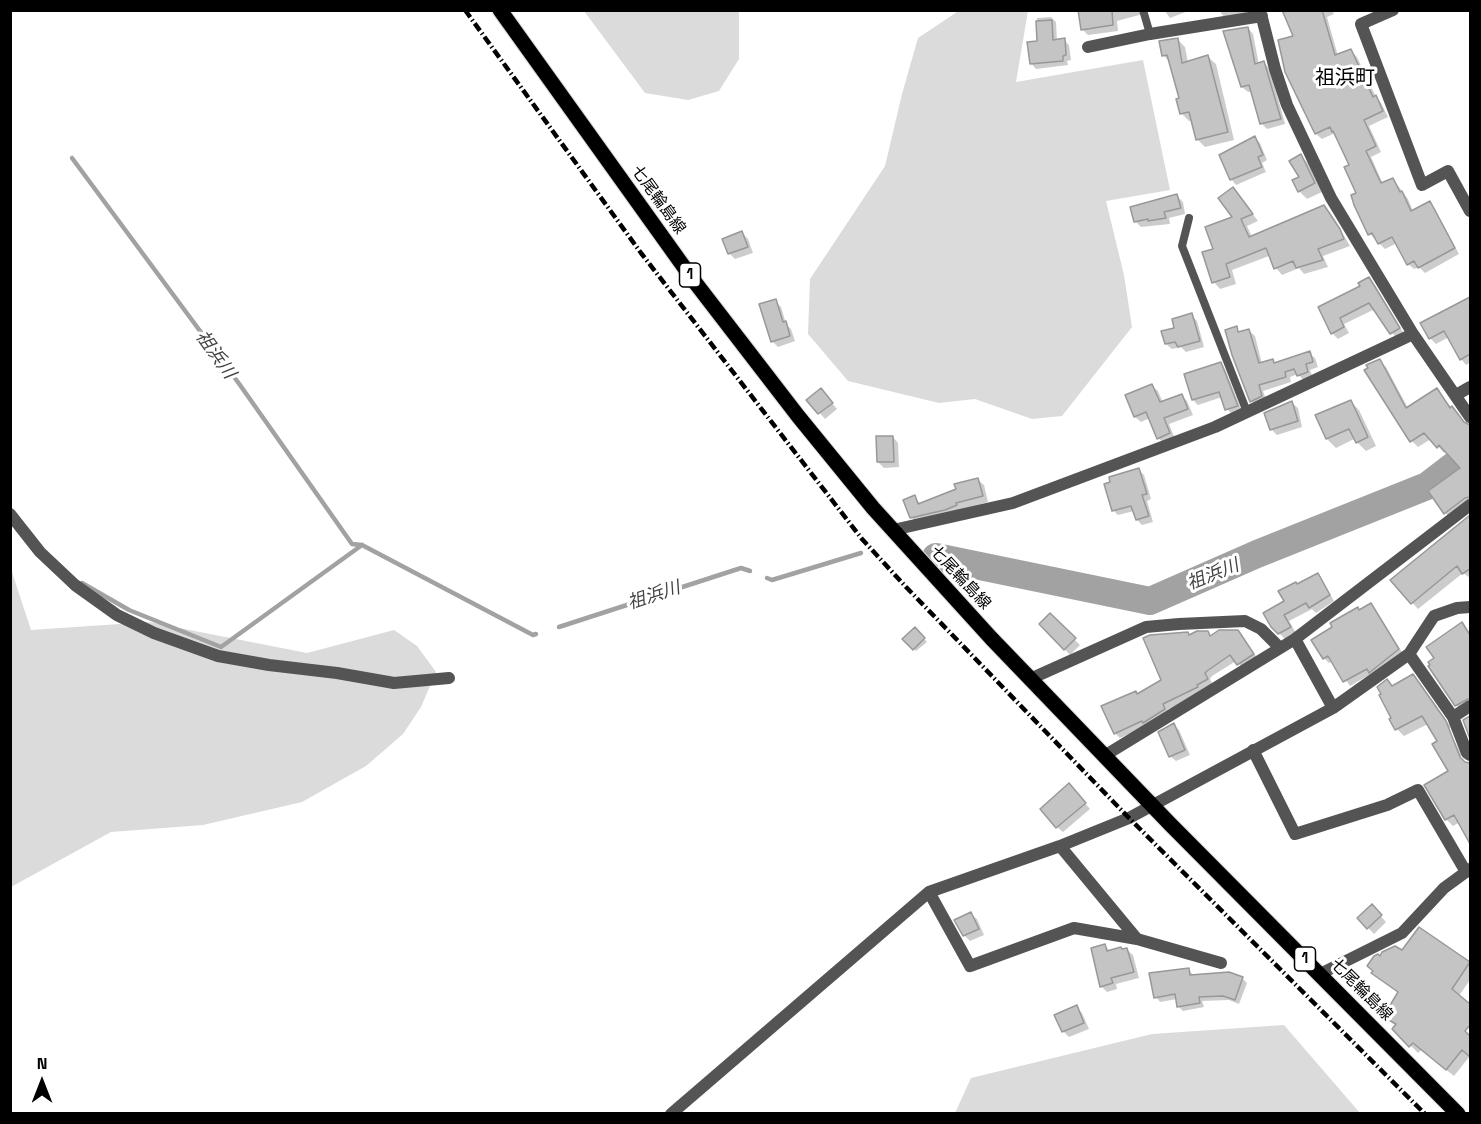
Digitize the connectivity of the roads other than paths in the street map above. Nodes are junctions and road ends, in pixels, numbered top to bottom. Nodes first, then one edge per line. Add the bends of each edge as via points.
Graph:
1 (500, 10) edge
2 (1143, 10) edge
3 (1393, 10) edge
4 (1261, 13) edge
5 (1150, 34) junction
6 (1088, 47) dead end
7 (1470, 211) edge
8 (1189, 218) dead end
9 (1413, 334) junction
10 (1470, 387) edge
11 (1456, 395) junction
12 (1247, 412) junction
13 (1470, 417) edge
14 (1470, 505) edge
15 (10, 514) edge
16 (893, 530) junction
17 (1470, 607) edge
18 (1295, 639) junction
19 (1281, 648) junction
20 (1409, 654) junction
21 (449, 678) dead end
22 (1030, 679) junction
23 (1470, 706) edge
24 (1333, 708) junction
25 (1453, 717) junction
26 (1253, 750) junction
27 (1470, 755) edge
28 (1104, 756) junction
29 (1152, 806) junction
30 (1060, 846) junction
31 (1468, 870) edge
32 (929, 892) junction
33 (1137, 939) junction
34 (1221, 963) dead end
35 (1320, 974) junction
36 (671, 1113) edge
37 (1458, 1113) edge

1 - 16 main road, 七尾輪島線 / 1 via 694,281 805,425
2 - 5 lane
3 - 7 street via 1361,24 1422,185 1448,171
4 - 5 street
4 - 9 street via 1287,105 1331,198
5 - 6 street
8 - 12 lane via 1182,246
9 - 11 street
9 - 12 street
10 - 11 street
11 - 13 street
12 - 16 street via 1013,502
14 - 18 street
15 - 21 street via 40,552 75,585 117,615 154,633 218,656 269,665 394,683
16 - 22 main road, 七尾輪島線 / 1
17 - 20 street via 1434,616
18 - 19 street
18 - 24 street
19 - 22 street via 1261,629 1245,621 1146,627
19 - 28 street
20 - 24 street
20 - 25 street
22 - 28 main road, 七尾輪島線 / 1
23 - 25 street
24 - 26 street
25 - 27 street
26 - 29 street
26 - 31 street via 1295,834 1387,805 1418,790
28 - 29 main road, 七尾輪島線 / 1
29 - 30 street
29 - 35 main road, 七尾輪島線 / 1
30 - 32 street
30 - 33 street
31 - 35 street via 1444,888 1402,933
32 - 33 street via 970,966 1074,928
32 - 36 street
33 - 34 street
35 - 37 main road, 七尾輪島線 / 1

